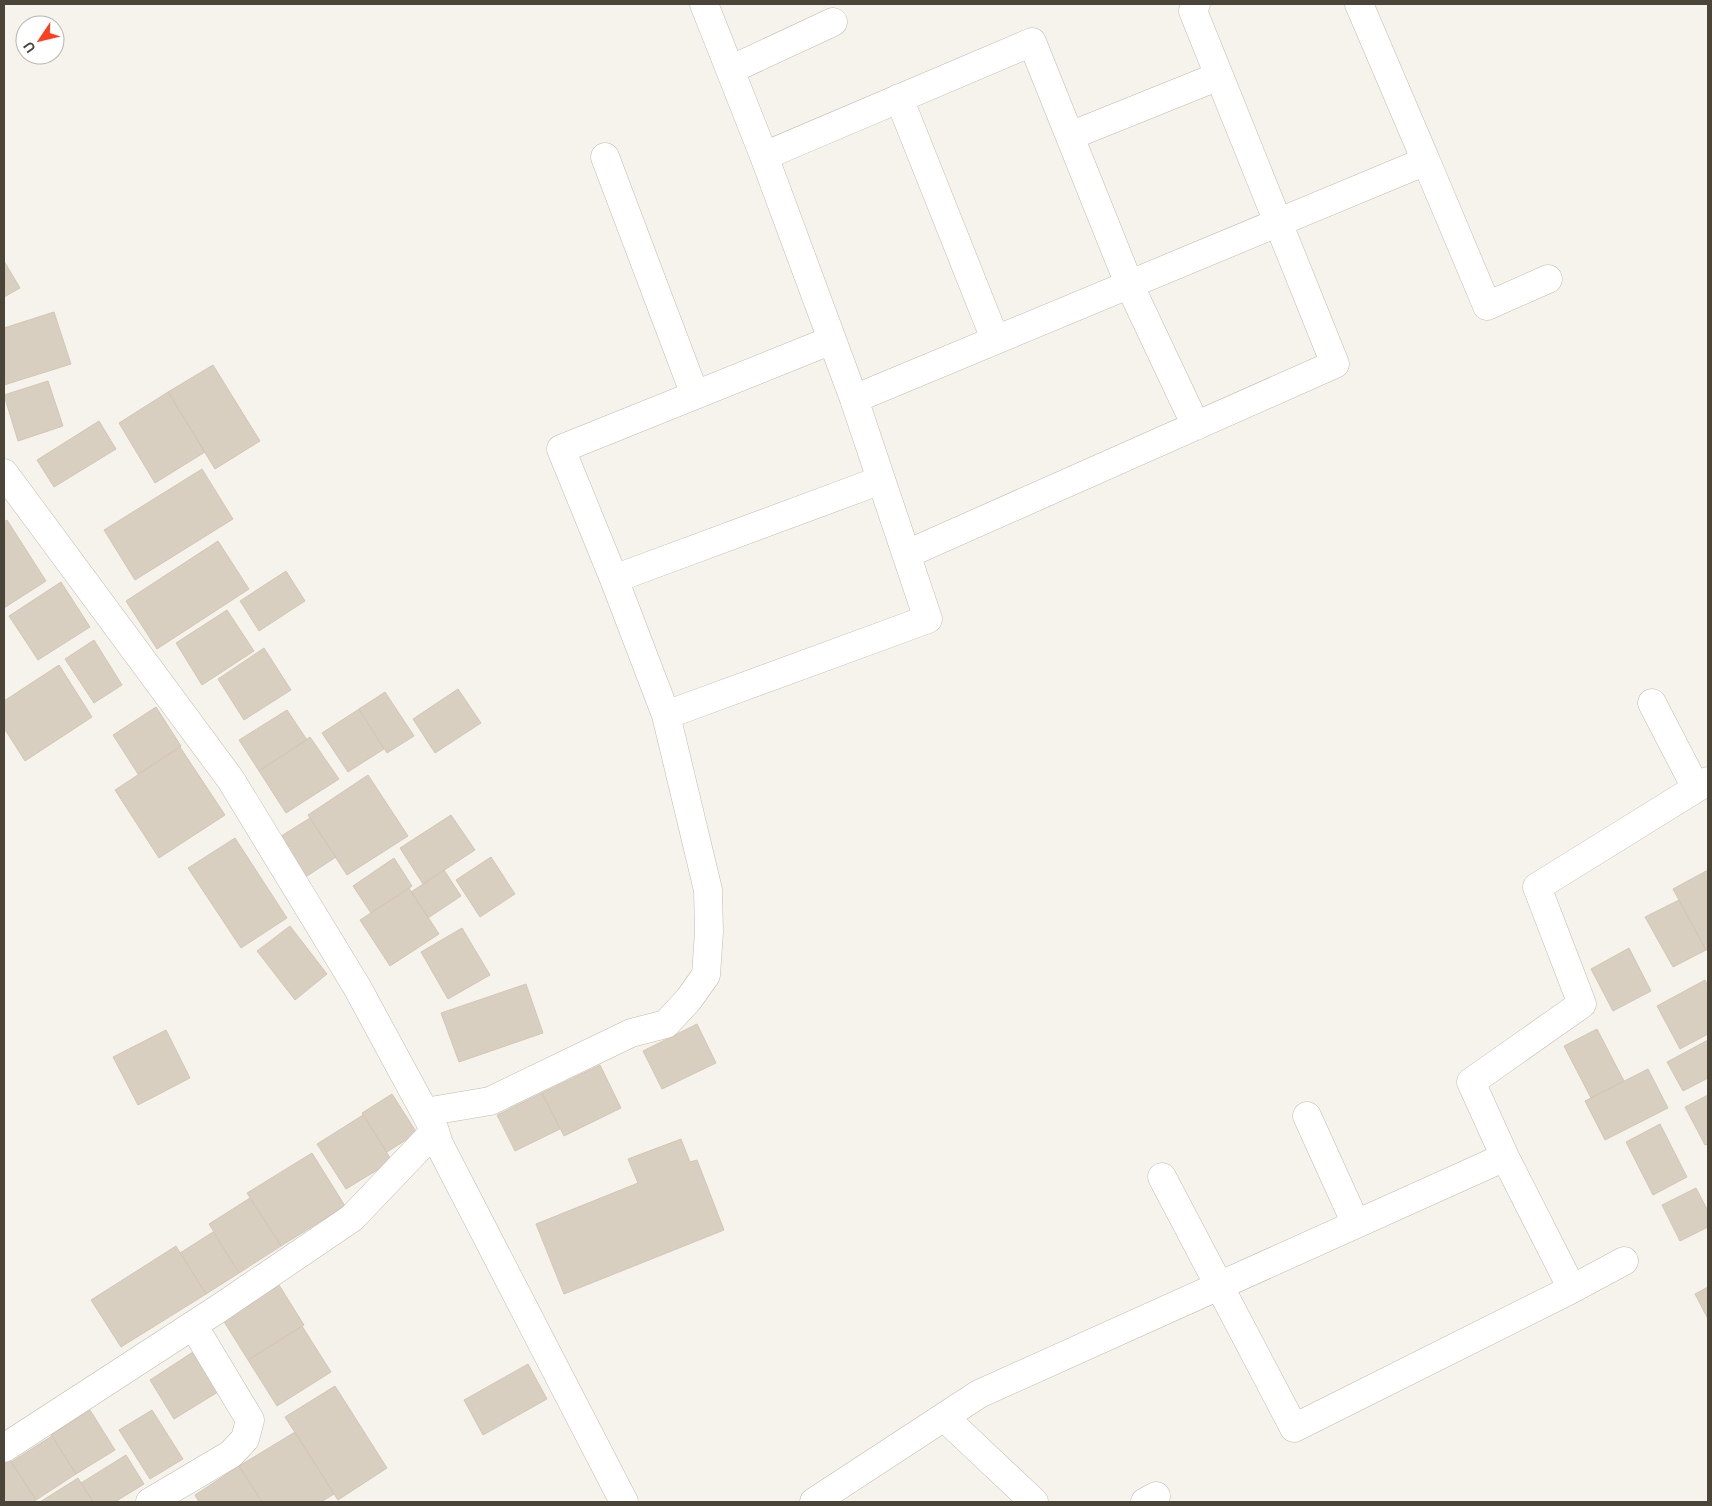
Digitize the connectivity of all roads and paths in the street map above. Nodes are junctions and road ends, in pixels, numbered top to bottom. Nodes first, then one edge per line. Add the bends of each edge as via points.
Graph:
1 (704, 4) edge
2 (1196, 4) edge
3 (1359, 4) edge
4 (833, 22) dead end
5 (730, 70) junction
6 (1219, 76) junction
7 (899, 98) junction
8 (1070, 136) junction
9 (764, 156) junction
10 (605, 157) dead end
11 (1426, 161) junction
12 (1278, 222) junction
13 (1548, 279) dead end
14 (1129, 284) junction
15 (995, 339) junction
16 (832, 340) junction
17 (696, 395) junction
18 (854, 398) junction
19 (1196, 426) junction
20 (4, 473) edge
21 (881, 480) junction
22 (907, 554) junction
23 (614, 579) junction
24 (1652, 702) dead end
25 (666, 715) junction
26 (1702, 785) edge
27 (1307, 1116) dead end
28 (430, 1122) junction
29 (1504, 1157) junction
30 (1162, 1177) dead end
31 (1356, 1224) junction
32 (1624, 1261) dead end
33 (1220, 1286) junction
34 (1572, 1289) junction
35 (193, 1325) junction
36 (944, 1417) junction
37 (4, 1448) edge
38 (150, 1502) edge
39 (624, 1502) edge
40 (814, 1502) edge
41 (1034, 1502) edge

1 - 5 street
2 - 6 street via 1193,11
3 - 11 street
4 - 5 street
5 - 9 street
6 - 8 street
6 - 12 street
7 - 8 street via 1032,42
7 - 9 street
7 - 15 street
8 - 14 street
9 - 16 street
10 - 17 street
11 - 12 street
11 - 13 street via 1487,306
12 - 14 street
12 - 19 street via 1335,364
14 - 15 street
14 - 19 street
15 - 18 street
16 - 17 street
16 - 18 street
17 - 23 street via 561,449
18 - 21 street
19 - 22 street
20 - 28 street via 231,780 357,987
21 - 22 street
21 - 23 street
22 - 25 street via 928,619
23 - 25 street
24 - 26 street
25 - 28 street via 708,890 706,975 689,1000 666,1024 631,1033 490,1101
26 - 29 street via 1537,887 1582,1004 1471,1082
27 - 31 street
28 - 35 street via 352,1218
28 - 39 street
29 - 31 street
29 - 34 street
30 - 33 street
31 - 33 street
32 - 34 street
33 - 34 street via 1294,1428
33 - 36 street via 979,1394
35 - 37 street
35 - 38 street via 250,1420 245,1439 231,1454
36 - 40 street
36 - 41 street

